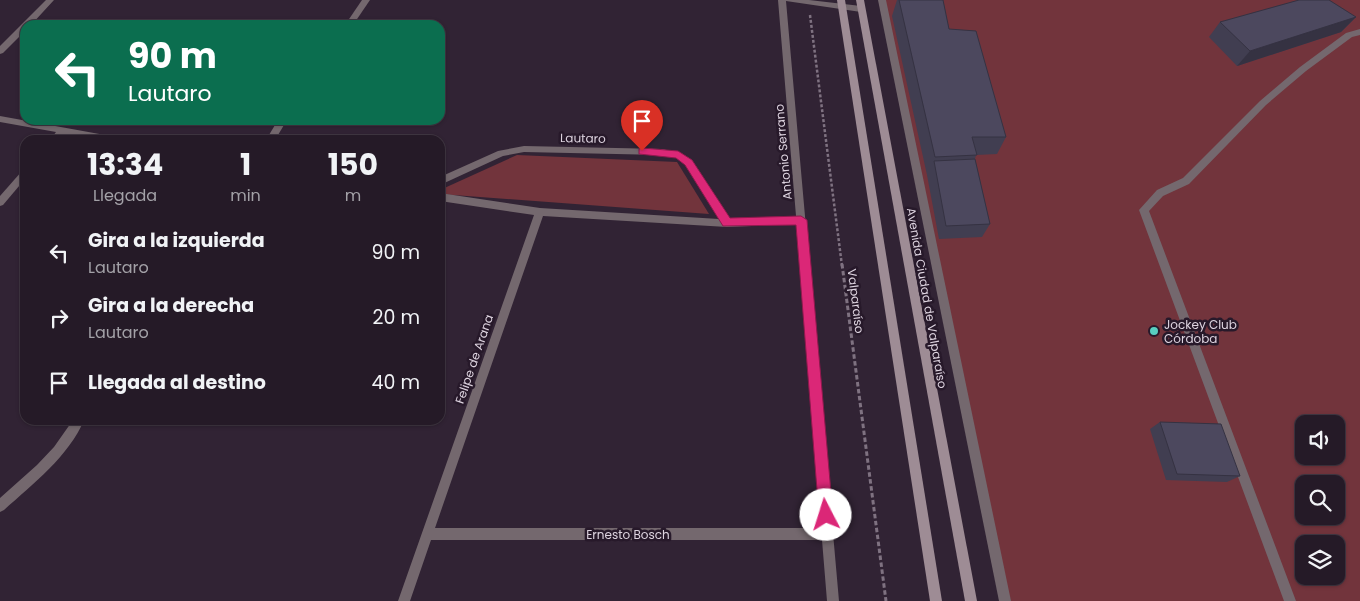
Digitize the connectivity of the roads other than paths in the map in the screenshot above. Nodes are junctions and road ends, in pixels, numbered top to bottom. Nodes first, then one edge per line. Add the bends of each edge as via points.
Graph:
1 (50, 0) edge
2 (366, 0) edge
3 (782, 0) edge
4 (790, 0) edge
5 (882, 0) edge
6 (842, 3) edge
7 (861, 5) edge
8 (30, 20) edge
9 (352, 20) edge
10 (20, 30) edge
11 (1360, 32) edge
12 (0, 51) edge
13 (0, 119) edge
14 (20, 122) edge
15 (34, 125) edge
16 (63, 130) junction
17 (58, 135) edge
18 (90, 135) edge
19 (20, 179) edge
20 (445, 179) edge
21 (445, 198) edge
22 (0, 202) edge
23 (540, 212) junction
24 (801, 220) junction
25 (727, 223) junction
26 (76, 425) edge
27 (0, 506) edge
28 (428, 534) junction
29 (828, 534) junction
30 (404, 601) edge
31 (834, 601) edge
32 (936, 601) edge
33 (971, 601) edge
34 (1005, 601) edge
35 (1290, 601) edge

1 - 8 street
2 - 9 street
3 - 24 street, Antonio Serrano
4 - 6 street
5 - 34 street
6 - 7 street
6 - 32 main road
7 - 33 main road, Avenida Ciudad de Valparaíso
10 - 12 street
11 - 35 street via 1349,35 1303,69 1263,103 1186,181 1160,193 1144,210
13 - 14 street
15 - 16 street
16 - 17 street
16 - 18 street
19 - 22 street
20 - 25 street, Lautaro via 502,153 524,149 662,152 678,155 689,162
21 - 23 street
23 - 25 street
23 - 28 street, Felipe de Arana
24 - 25 street
24 - 29 street, Antonio Serrano
26 - 27 street via 58,451
28 - 29 street, Ernesto Bosch
28 - 30 street, Felipe de Arana
29 - 31 street, Antonio Serrano

